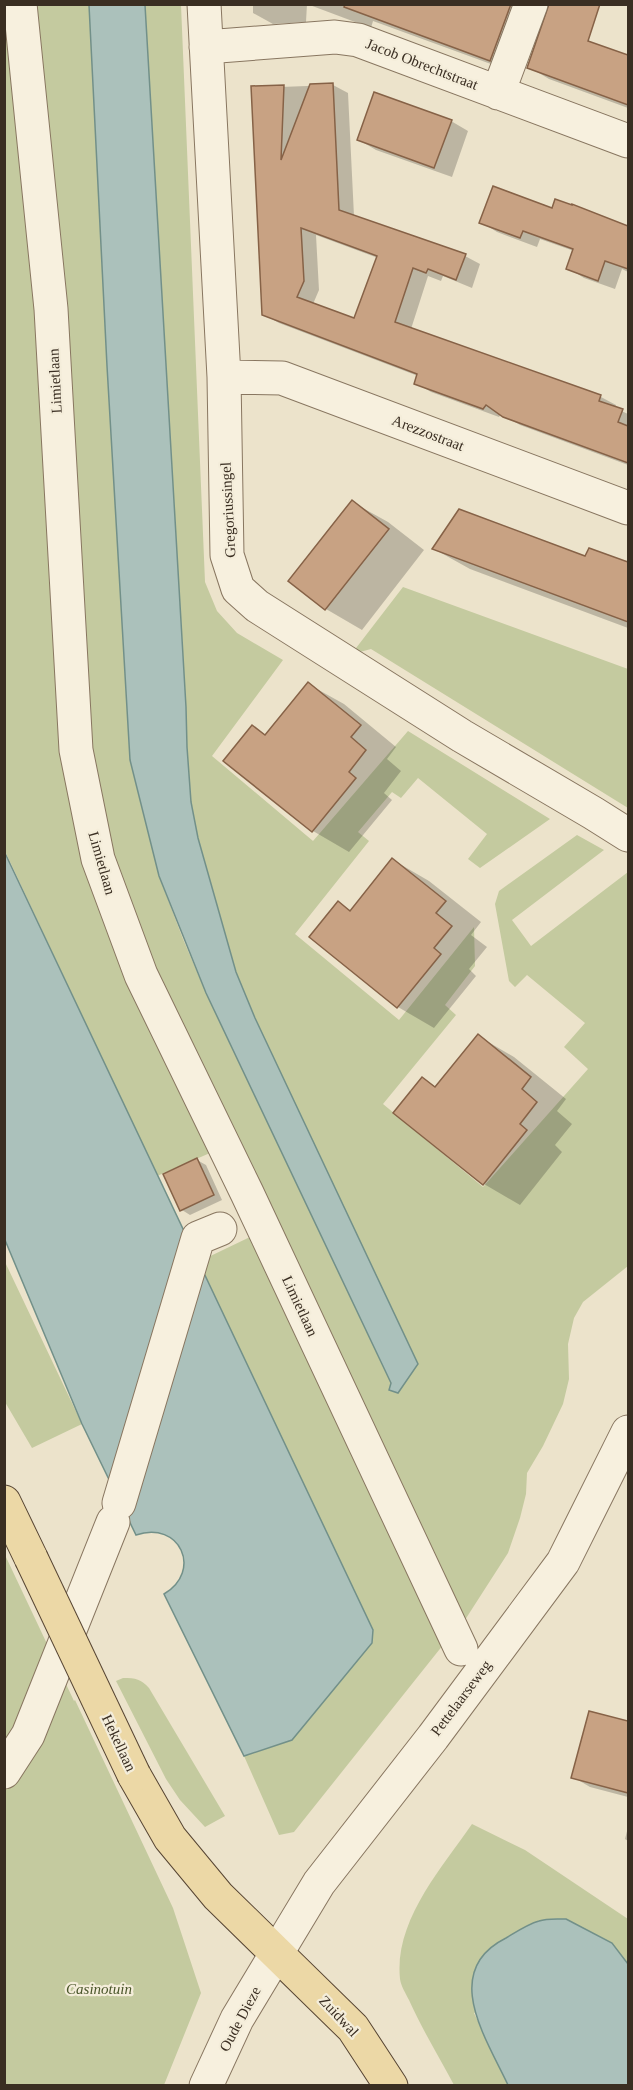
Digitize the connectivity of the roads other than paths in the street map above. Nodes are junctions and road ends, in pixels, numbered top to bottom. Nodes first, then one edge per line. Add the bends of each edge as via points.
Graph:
1 (20, 4) edge
2 (204, 4) edge
3 (531, 4) edge
4 (206, 47) junction
5 (498, 93) junction
6 (628, 141) edge
7 (224, 378) junction
8 (628, 508) edge
9 (628, 836) edge
10 (209, 1233) dead end
11 (628, 1432) edge
12 (6, 1507) edge
13 (461, 1649) dead end
14 (4, 1772) edge
15 (277, 1954) junction
16 (206, 2085) edge
17 (391, 2085) edge

1 - 13 street, Limietlaan via 51,309 76,750 98,859 141,975
2 - 4 street, Gregoriussingel
3 - 5 street
4 - 5 street, Jacob Obrechtstraat via 335,37 358,40
4 - 7 street, Gregoriussingel
5 - 6 street, Jacob Obrechtstraat
7 - 8 street, Arezzostraat via 282,378
7 - 9 street, Gregoriussingel via 227,555 238,589 257,606 452,730
10 - 14 street via 116,1512 28,1735
11 - 15 street, Pettelaarseweg via 563,1562 319,1883
12 - 15 main road, Hekellaan, bridge via 134,1775 170,1838 218,1896
15 - 16 street, Oude Dieze via 237,2019
15 - 17 main road, Zuidwal via 353,2028

